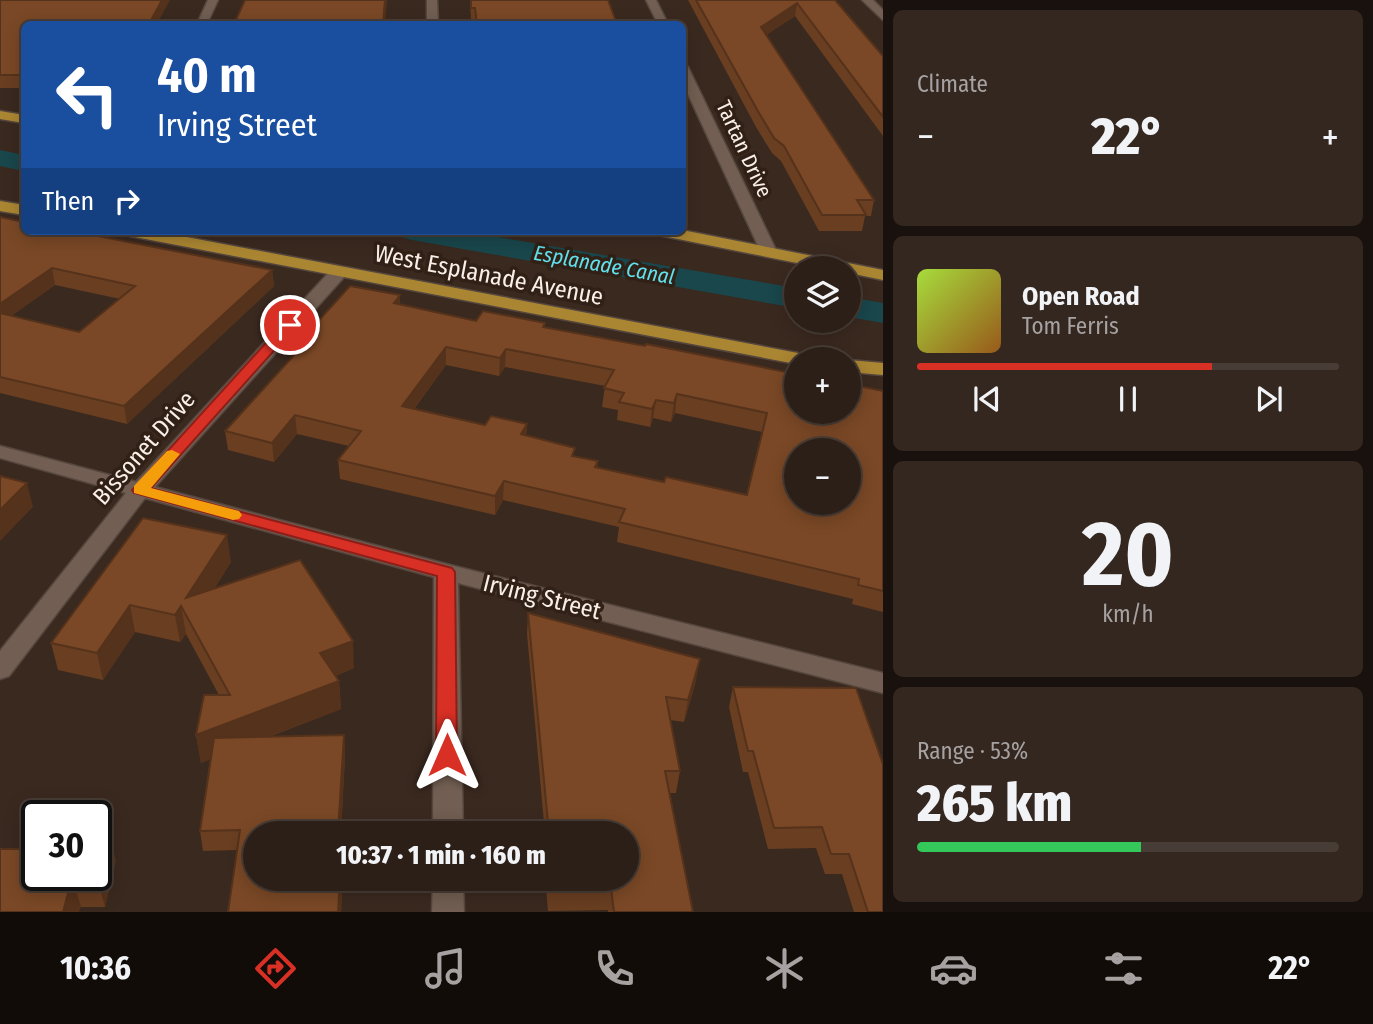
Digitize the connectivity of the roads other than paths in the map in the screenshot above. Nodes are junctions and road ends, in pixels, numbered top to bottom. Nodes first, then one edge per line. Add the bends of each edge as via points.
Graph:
1 (213, 0) edge
2 (432, 0) edge
3 (651, 0) edge
4 (867, 0) edge
5 (883, 17) edge
6 (203, 21) edge
7 (433, 21) edge
8 (662, 21) edge
9 (686, 76) edge
10 (0, 115) edge
11 (21, 118) edge
12 (0, 206) edge
13 (21, 210) edge
14 (150, 235) edge
15 (685, 235) edge
16 (768, 250) junction
17 (339, 272) junction
18 (883, 275) edge
19 (784, 357) edge
20 (861, 367) edge
21 (883, 369) edge
22 (0, 452) edge
23 (140, 490) junction
24 (446, 572) junction
25 (0, 669) edge
26 (883, 683) edge
27 (448, 821) edge
28 (448, 891) edge
29 (448, 912) edge

1 - 6 street
2 - 7 street
3 - 8 street
4 - 5 street
9 - 16 street, Tartan Drive
10 - 11 main road
12 - 13 main road
14 - 17 main road, West Esplanade Avenue
15 - 16 main road
16 - 18 main road
17 - 19 main road, West Esplanade Avenue
17 - 23 street, Bissonet Drive
20 - 21 main road
22 - 23 street, Irving Street
23 - 24 street, Irving Street
23 - 25 street, Bissonet Drive
24 - 26 street, Irving Street
24 - 27 street
28 - 29 street

